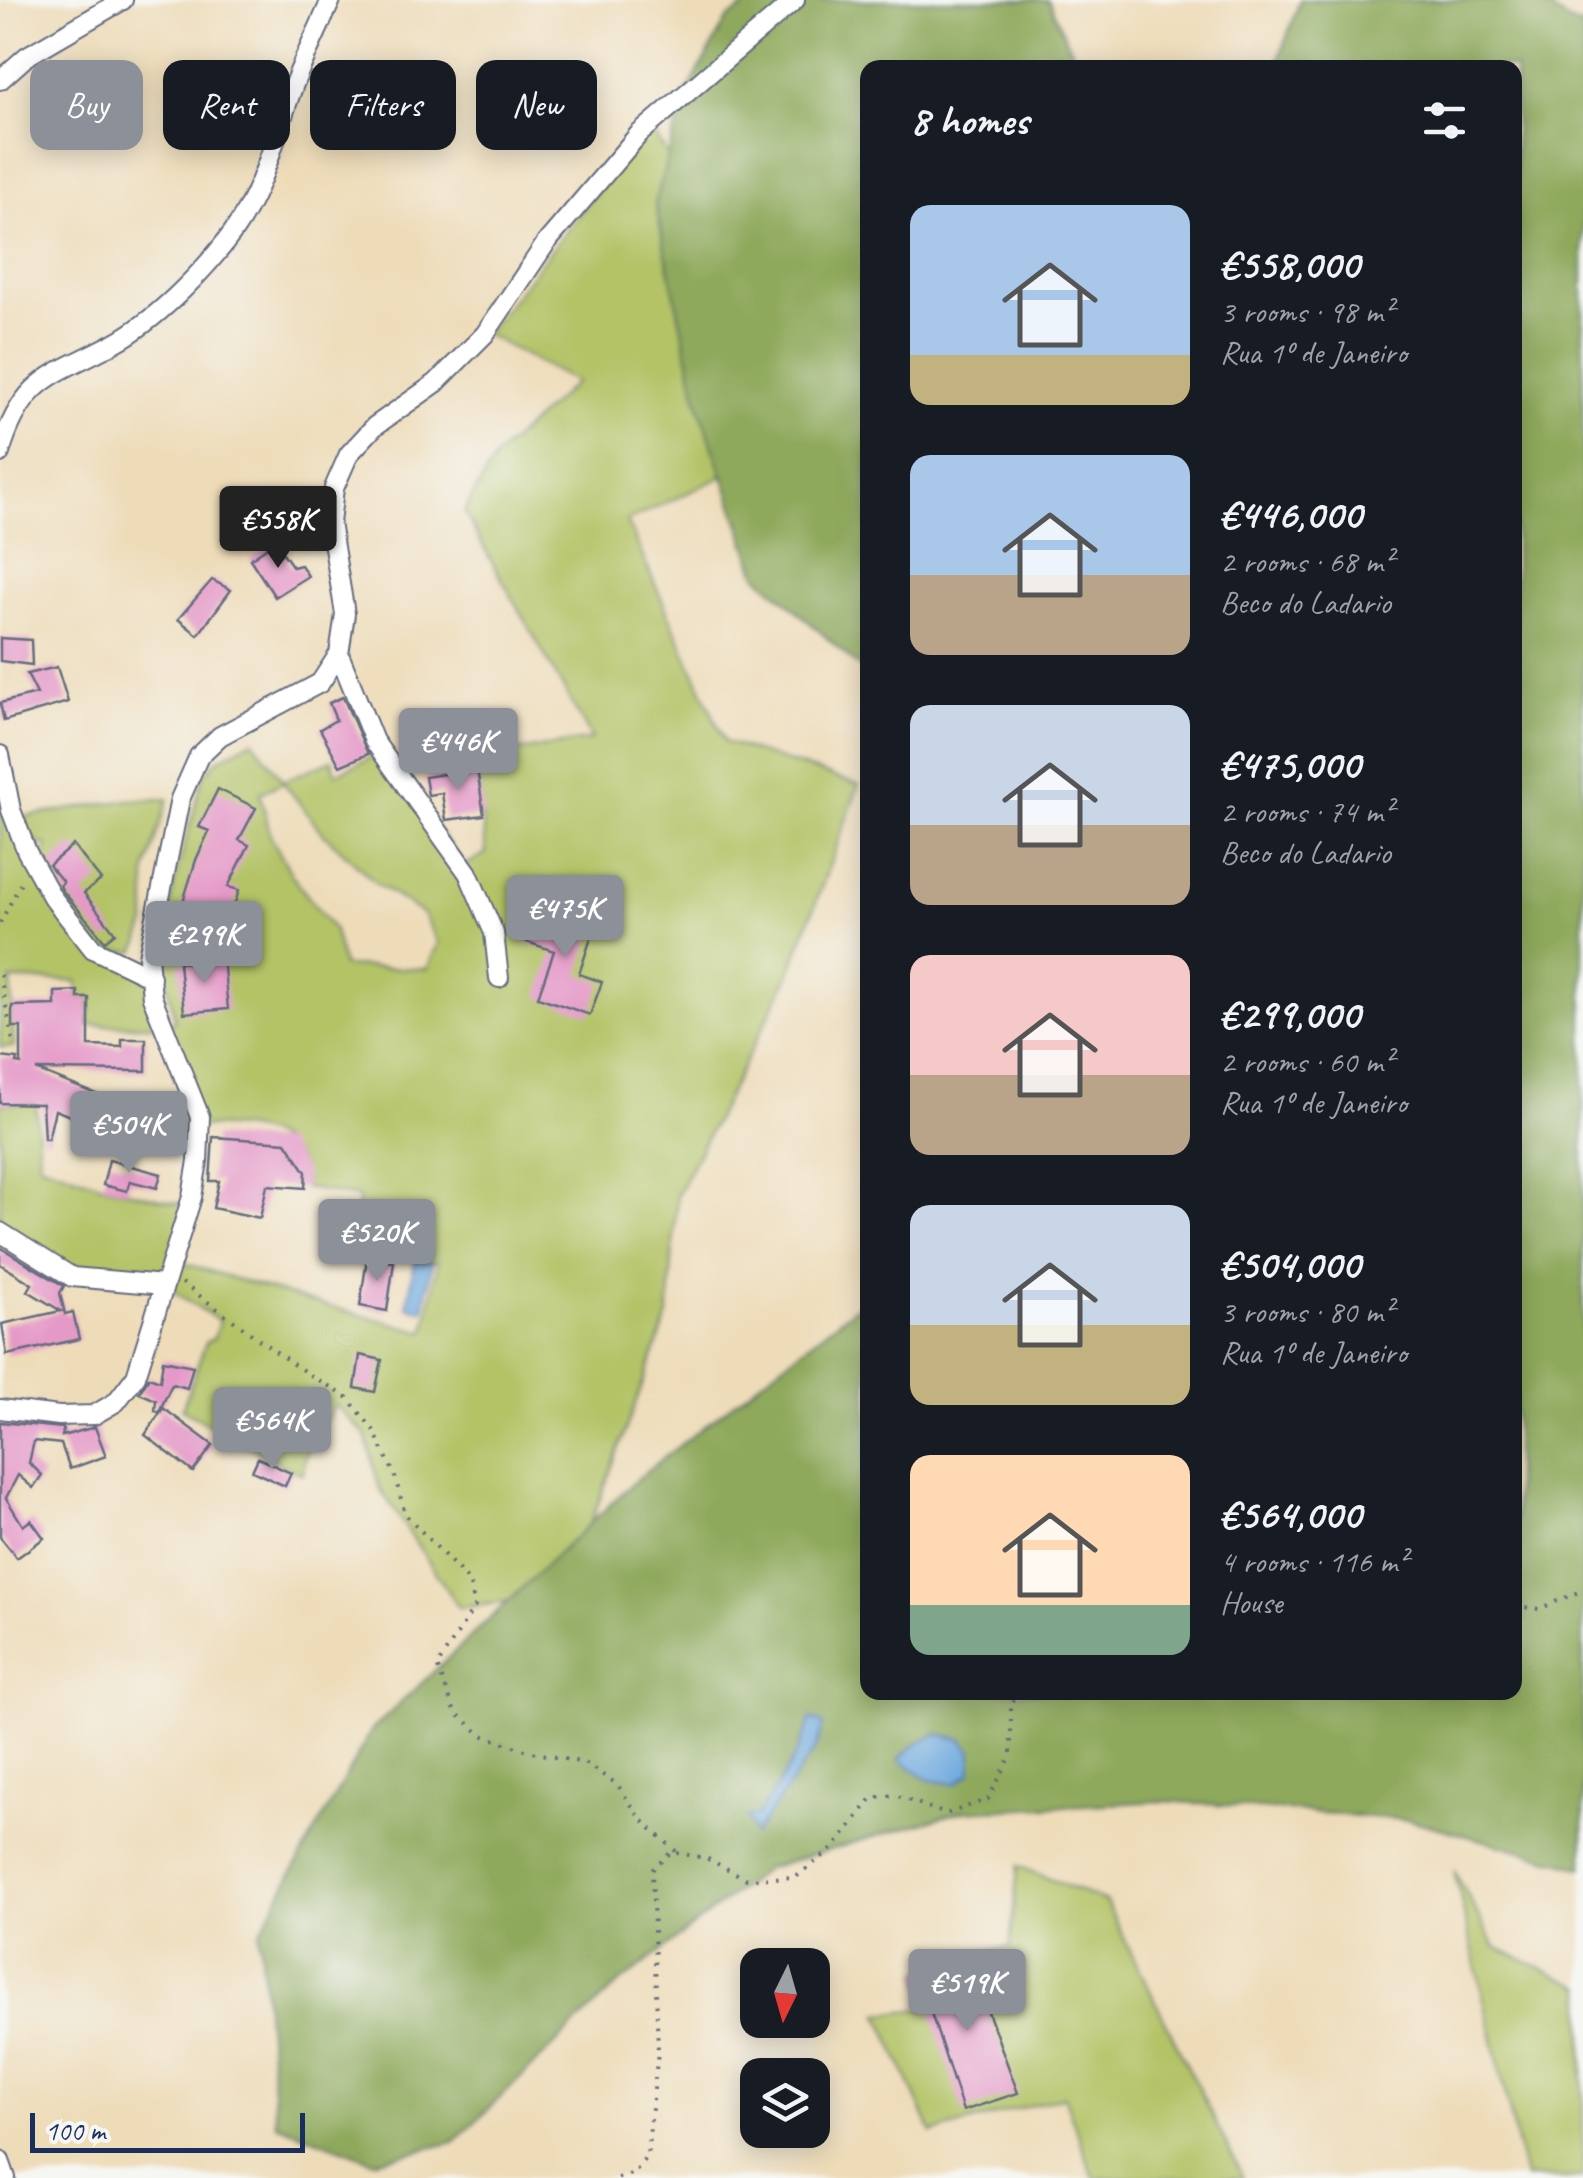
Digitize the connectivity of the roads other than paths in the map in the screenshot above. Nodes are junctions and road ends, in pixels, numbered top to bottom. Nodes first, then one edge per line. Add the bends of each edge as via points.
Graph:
1 (123, 0) edge
2 (331, 0) edge
3 (795, 0) edge
4 (0, 80) edge
5 (4, 430) edge
6 (0, 453) edge
7 (339, 654) junction
8 (0, 755) edge
9 (151, 977) junction
10 (498, 978) dead end
11 (0, 1232) edge
12 (166, 1279) junction
13 (0, 1409) edge
14 (0, 2161) edge
15 (6, 2178) edge

1 - 4 street via 26,56
2 - 5 street via 294,82 262,182 232,233 174,298 124,338 59,368 30,392
3 - 7 street via 639,134 546,243 485,334 349,454 334,488 330,523 346,614
5 - 6 street
7 - 9 street via 320,683 225,732 199,756 180,798 148,956
7 - 10 street via 374,740 468,874 494,932
8 - 9 street via 11,810 52,897 92,949
9 - 12 street via 152,997 200,1117 192,1197
11 - 12 street via 72,1278
12 - 13 street via 136,1376 116,1402 94,1416
14 - 15 street

